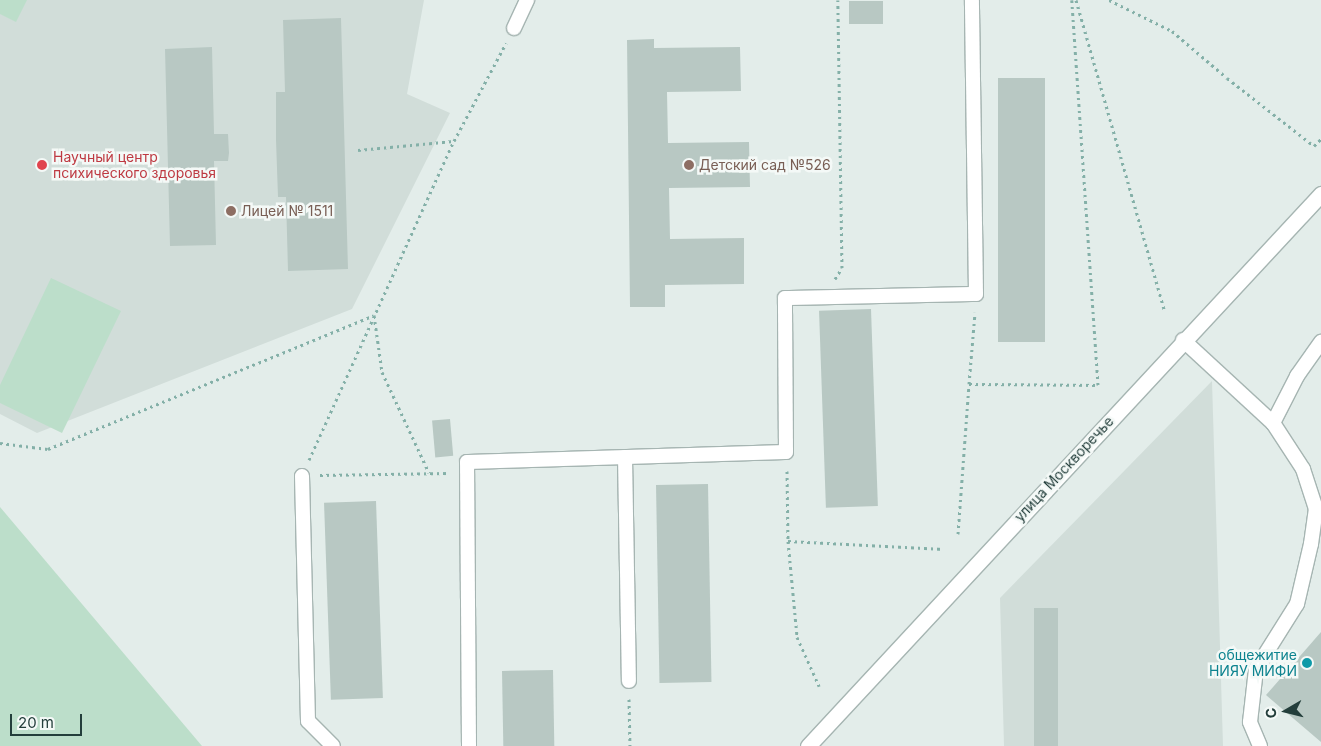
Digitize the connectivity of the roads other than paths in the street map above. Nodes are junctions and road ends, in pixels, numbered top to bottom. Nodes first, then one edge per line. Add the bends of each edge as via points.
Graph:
1 (526, 0) edge
2 (972, 0) edge
3 (514, 28) road end
4 (1321, 194) edge
5 (1183, 340) junction
6 (1321, 342) edge
7 (1273, 423) junction
8 (625, 457) junction
9 (302, 476) road end
10 (629, 681) road end
11 (333, 746) edge
12 (469, 746) edge
13 (808, 746) edge
14 (1260, 746) edge

1 - 3 lane
2 - 8 lane via 976,294 785,298 786,452
4 - 5 main road, улица Москворечье
5 - 7 lane
5 - 13 main road, улица Москворечье
6 - 7 lane via 1297,376
7 - 14 lane via 1303,469 1316,509 1297,604 1256,669 1250,722
8 - 10 lane
8 - 12 lane via 467,462
9 - 11 lane via 308,721

